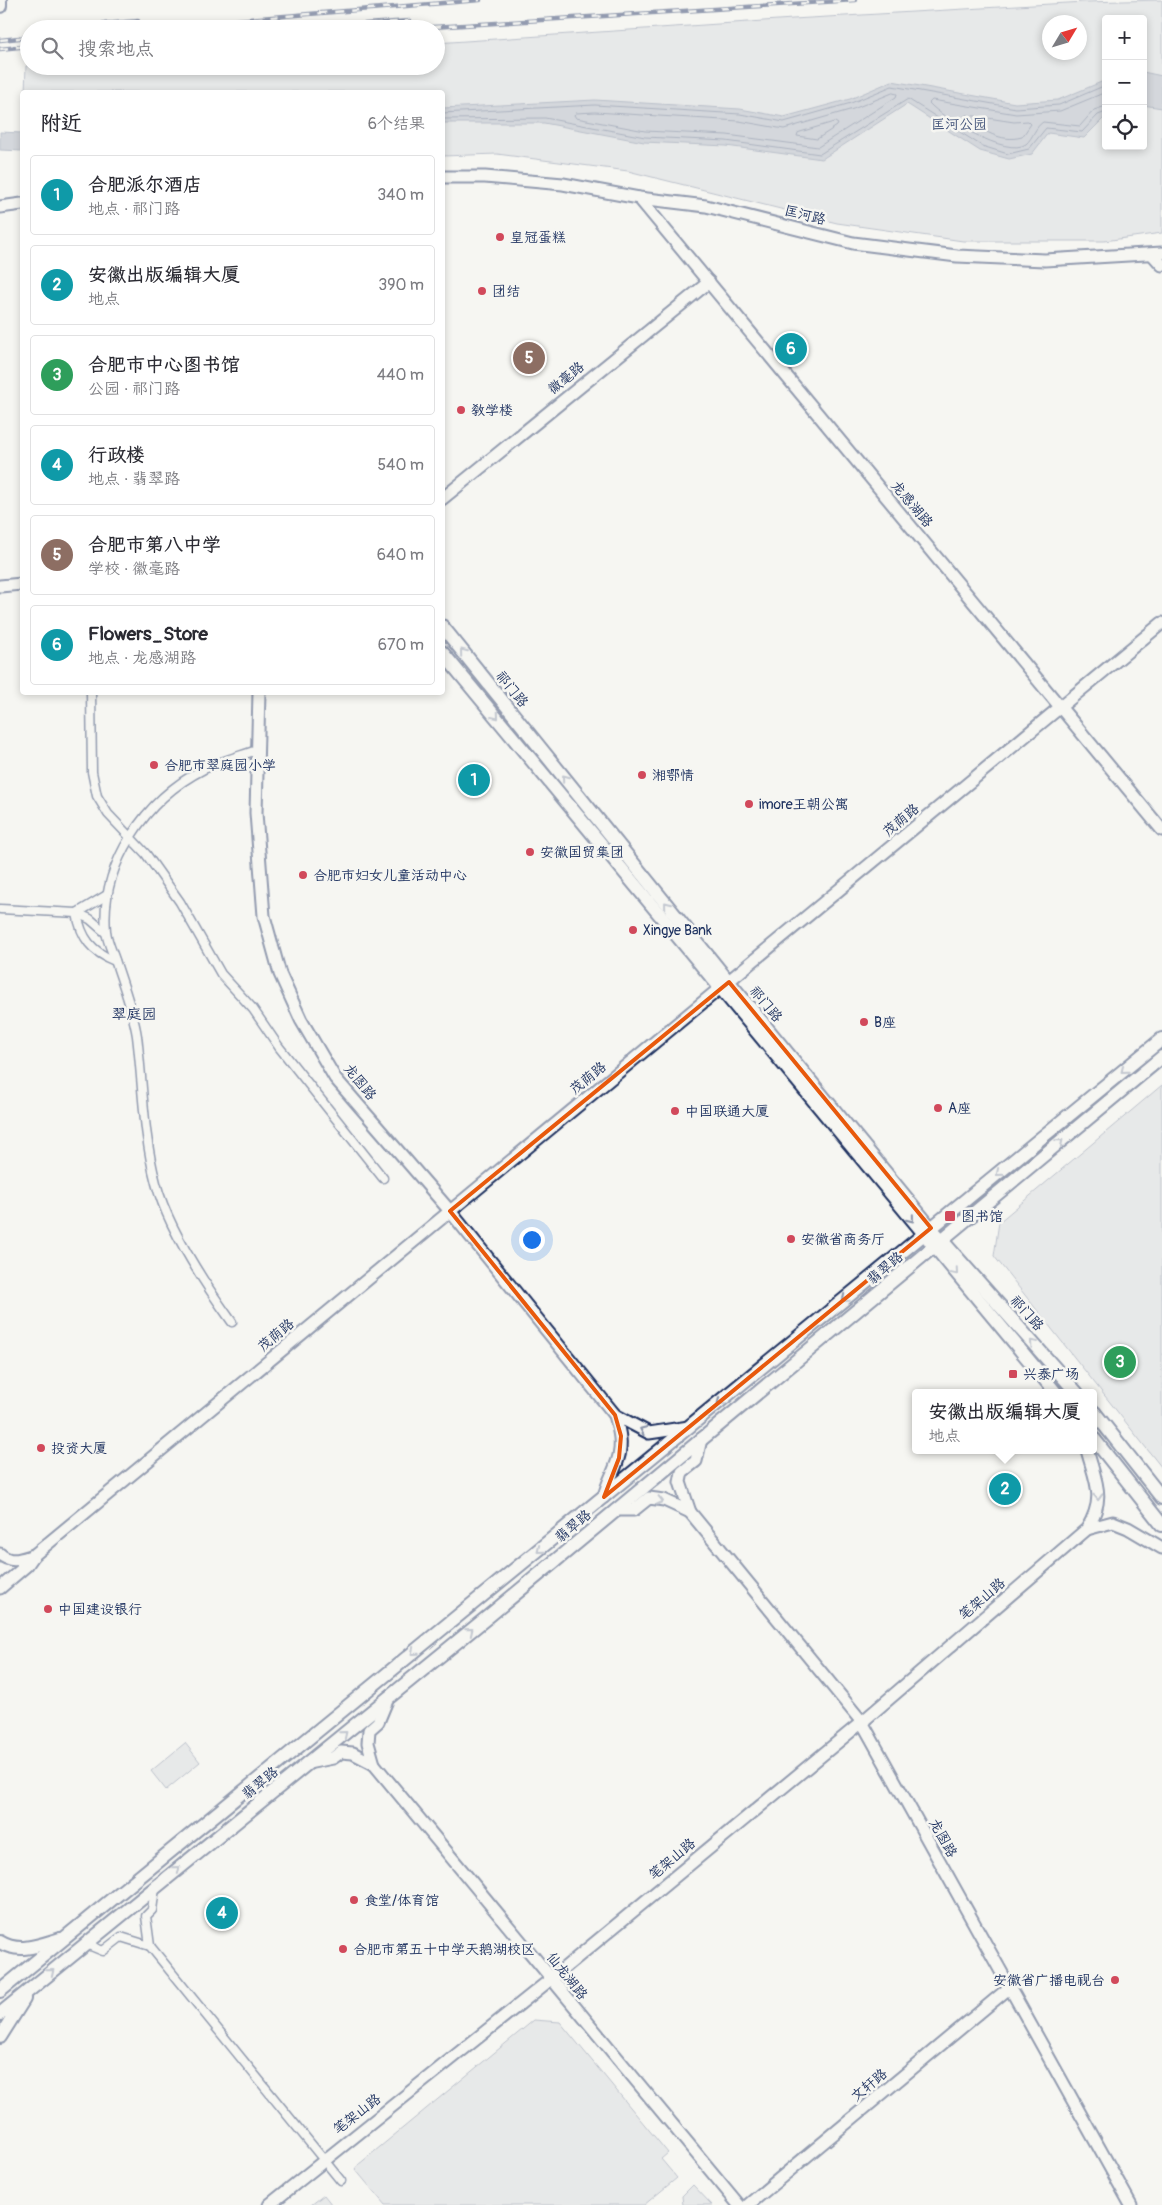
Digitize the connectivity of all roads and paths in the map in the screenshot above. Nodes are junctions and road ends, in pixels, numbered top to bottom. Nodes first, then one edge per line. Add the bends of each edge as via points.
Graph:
1 (0, 0) edge
2 (0, 6) edge
3 (445, 176) edge
4 (639, 198) junction
5 (20, 204) edge
6 (0, 206) edge
7 (1158, 254) edge
8 (1162, 265) edge
9 (709, 282) junction
10 (445, 497) edge
11 (20, 584) edge
12 (0, 586) edge
13 (1162, 623) edge
14 (445, 630) edge
15 (445, 656) edge
16 (91, 695) edge
17 (259, 695) edge
18 (1060, 708) junction
19 (257, 750) junction
20 (1162, 830) edge
21 (131, 838) junction
22 (107, 895) junction
23 (0, 909) edge
24 (77, 913) junction
25 (106, 933) junction
26 (115, 961) junction
27 (725, 985) junction
28 (1162, 1039) edge
29 (1162, 1057) edge
30 (383, 1178) dead end
31 (450, 1211) junction
32 (928, 1231) junction
33 (938, 1243) junction
34 (232, 1322) dead end
35 (1053, 1389) edge
36 (1073, 1389) edge
37 (615, 1415) junction
38 (1097, 1416) edge
39 (690, 1426) junction
40 (701, 1439) junction
41 (1097, 1443) edge
42 (1088, 1454) edge
43 (604, 1497) junction
44 (1162, 1498) edge
45 (616, 1510) junction
46 (690, 1512) junction
47 (1162, 1525) edge
48 (1087, 1529) junction
49 (1162, 1548) edge
50 (0, 1554) edge
51 (34, 1555) junction
52 (0, 1588) edge
53 (388, 1698) junction
54 (862, 1722) junction
55 (308, 1763) junction
56 (374, 1764) junction
57 (155, 1887) junction
58 (67, 1937) junction
59 (0, 1942) edge
60 (86, 1944) junction
61 (150, 1946) junction
62 (551, 1979) junction
63 (1009, 1988) junction
64 (31, 1989) junction
65 (0, 1991) edge
66 (0, 2014) edge
67 (0, 2037) edge
68 (324, 2159) junction
69 (341, 2181) dead end
70 (269, 2205) edge
71 (739, 2205) edge
72 (748, 2205) edge
73 (1132, 2205) edge

1 - 2 main road
3 - 4 street, 匡河路 via 563,184
4 - 7 street, 匡河路 via 706,206 853,243 957,256 1045,260
4 - 9 street, 龙感湖路
5 - 6 street
7 - 8 street
9 - 10 street, 徽毫路
9 - 18 street, 龙感湖路
11 - 12 street
13 - 18 street, 茂荫路
27 -> 14 main road, 祁门路
15 -> 27 main road, 祁门路
16 - 21 street via 92,772 97,796 108,814
17 - 19 street, 龙图路
18 - 20 street, 龙感湖路
18 - 27 street, 茂荫路
19 - 21 street via 204,769 161,798
19 - 31 street, 龙图路 via 256,813 264,916 280,974 301,1020 335,1078
21 - 22 street via 114,866
21 - 30 street via 180,902 221,974 254,1009 269,1034
22 - 24 street
22 - 25 street
23 - 24 street
24 - 25 street
24 - 26 street via 89,945 102,956
25 - 26 street
26 - 34 street via 130,1002 137,1035 146,1135 156,1184 206,1286
27 - 31 street, 茂荫路
27 - 32 main road, 祁门路
28 -> 32 main road, 翡翠路
33 -> 29 main road, 翡翠路
31 - 37 street, 龙图路
31 - 51 street, 茂荫路
32 - 33 main road, 祁门路
32 -> 39 main road, 翡翠路
33 -> 35 main road, 祁门路
36 -> 33 main road, 祁门路
33 - 40 main road, 翡翠路
39 -> 37 street via 649,1433
37 - 43 street via 621,1436 619,1458
38 - 44 main road
39 - 43 main road, 翡翠路
40 - 45 main road, 翡翠路
40 - 46 street via 696,1461 682,1472 680,1482
41 - 47 main road
42 -> 48 street via 1099,1505
43 -> 58 main road, 翡翠路
45 -> 46 street via 634,1510 650,1498 664,1500
53 -> 45 main road, 翡翠路
46 - 54 street, 龙图路
48 - 49 street via 1113,1522
48 - 54 street, 笔架山路
50 - 51 street via 15,1561
51 - 52 street, 茂荫路
55 -> 53 main road, 翡翠路
53 - 56 street via 378,1722 370,1730 368,1744
54 - 62 street, 笔架山路
54 - 63 street, 龙图路
55 - 56 street via 334,1758 341,1752 353,1753
57 -> 55 main road, 翡翠路
56 - 62 street, 仙龙湖路
57 - 60 main road, 翡翠路
57 - 61 street via 152,1910 146,1916
58 - 59 main road via 31,1948 7,1947
58 - 65 main road, 翡翠路
60 - 61 street via 103,1952 121,1937
64 -> 60 main road, 翡翠路
61 - 68 street
62 - 68 street, 笔架山路
62 - 71 street, 仙龙湖路
63 - 72 street, 文轩路
63 - 73 street, 龙图路
64 - 66 main road, 翡翠路
64 - 67 main road
68 - 69 street
68 - 70 street, 笔架山路

